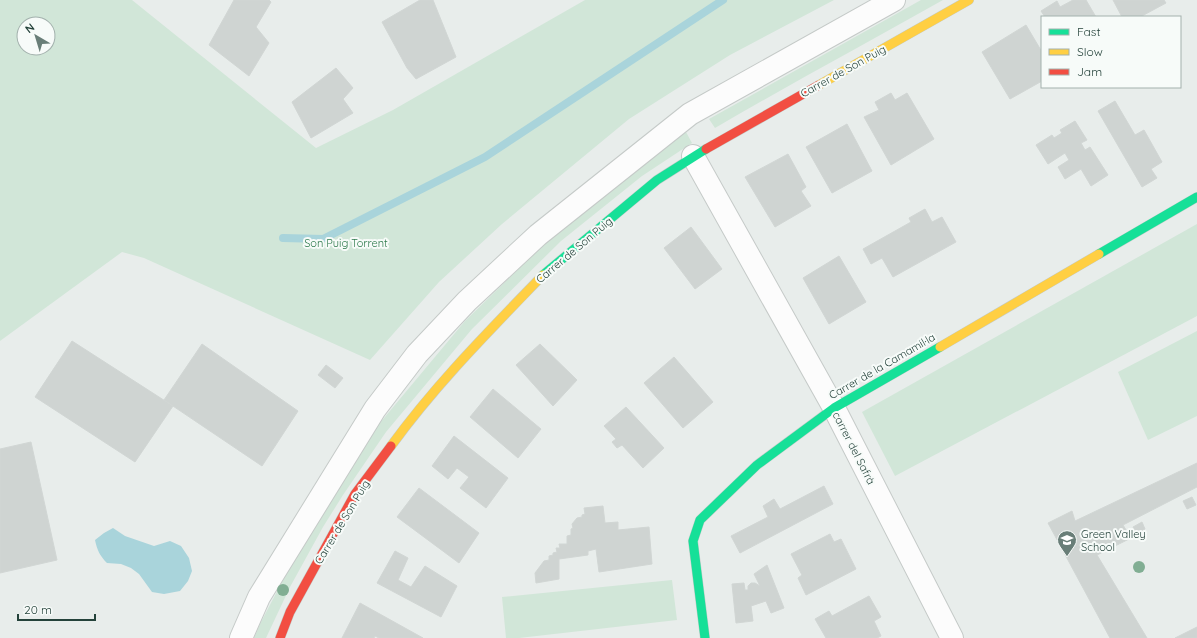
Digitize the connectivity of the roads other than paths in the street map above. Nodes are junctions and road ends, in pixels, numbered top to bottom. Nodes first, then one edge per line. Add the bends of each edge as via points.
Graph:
1 (894, 0) edge
2 (969, 0) edge
3 (693, 156) junction
4 (1197, 197) edge
5 (834, 408) junction
6 (241, 638) edge
7 (280, 638) edge
8 (705, 638) edge
9 (952, 638) edge

1 - 6 street via 690,114 538,235 467,301 417,354 375,409 259,597
2 - 3 street, Carrer de Son Puig
3 - 5 street, carrer del Safrà
3 - 7 street, Carrer de Son Puig via 657,180 545,273 446,377 412,417 355,494 290,612
4 - 5 street, Carrer de la Camamil·la
5 - 8 street, Carrer de la Camamil·la via 757,465 700,520 693,541
5 - 9 street, carrer del Safrà

